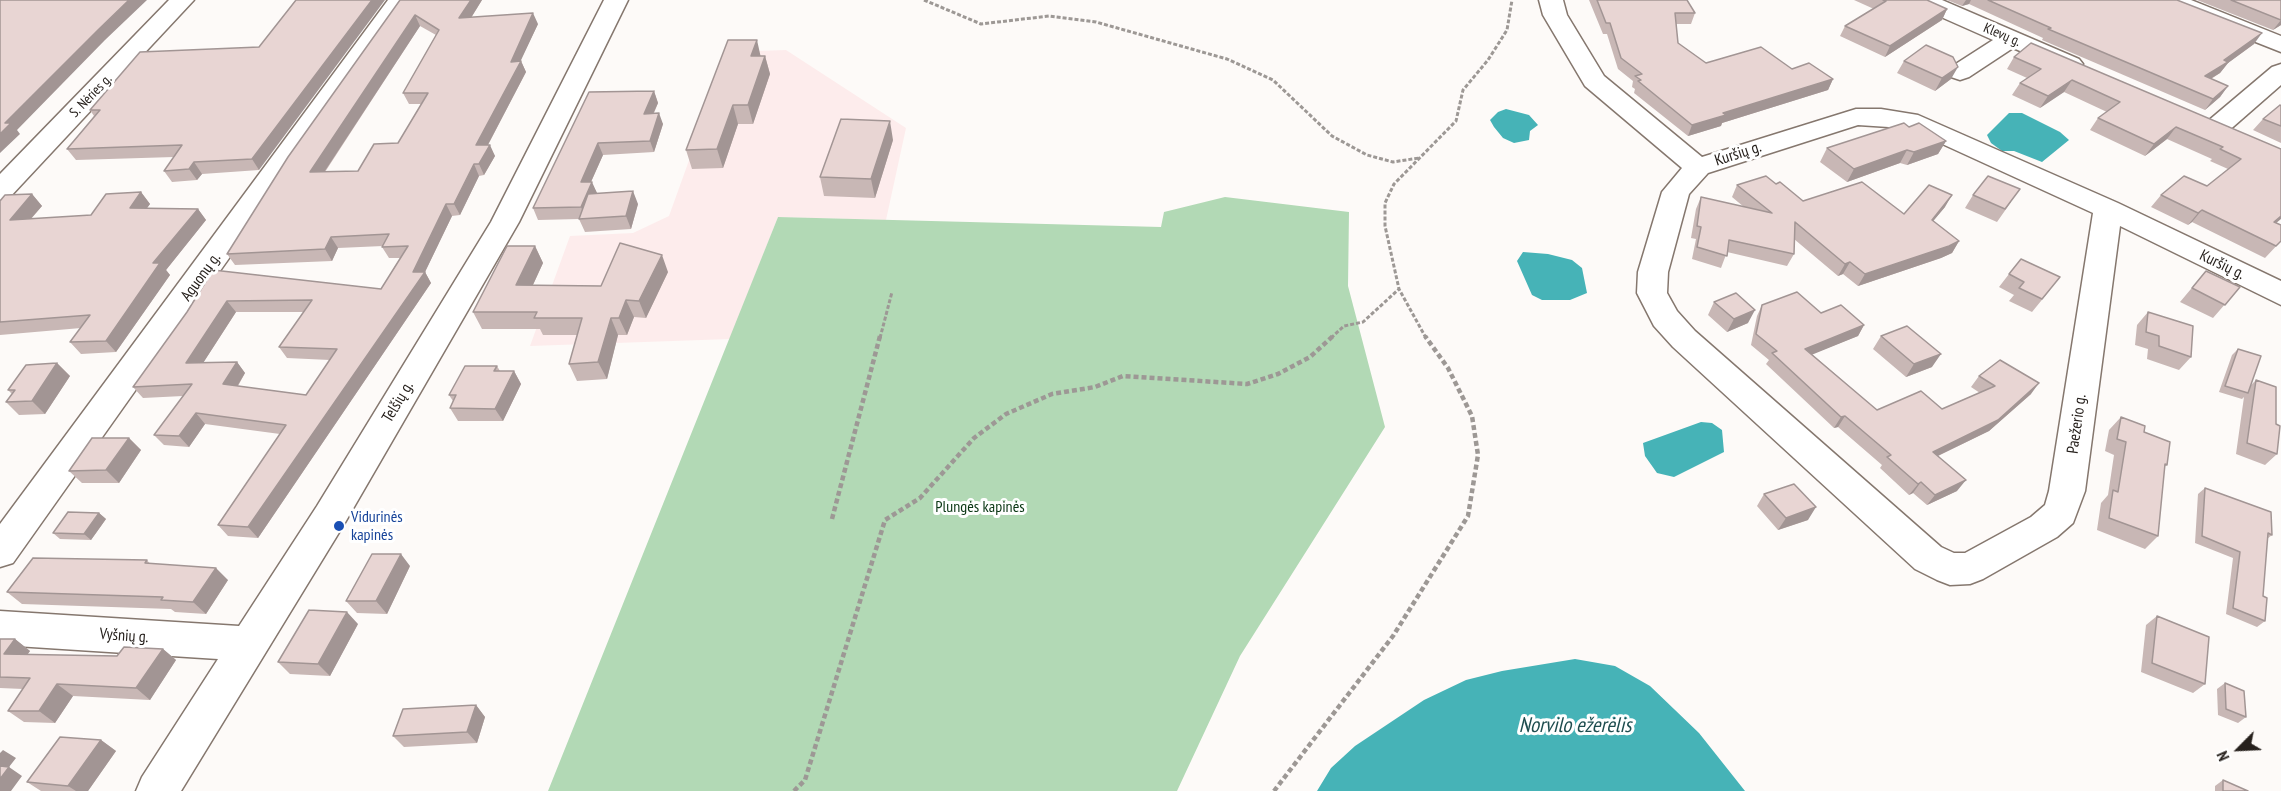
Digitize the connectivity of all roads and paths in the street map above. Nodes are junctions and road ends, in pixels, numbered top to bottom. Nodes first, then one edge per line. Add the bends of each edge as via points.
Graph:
1 (183, 0) edge
2 (400, 0) edge
3 (616, 0) edge
4 (924, 0) edge
5 (1512, 0) edge
6 (1551, 0) edge
7 (1922, 0) edge
8 (2170, 0) edge
9 (2011, 39) junction
10 (2281, 45) edge
11 (2087, 71) edge
12 (1960, 72) edge
13 (2281, 72) edge
14 (2217, 127) edge
15 (1419, 158) junction
16 (1698, 167) junction
17 (0, 191) edge
18 (2108, 209) junction
19 (1399, 289) junction
20 (892, 292) dead end
21 (2281, 294) edge
22 (832, 519) dead end
23 (0, 552) edge
24 (1950, 569) joint
25 (0, 628) edge
26 (249, 644) junction
27 (157, 791) edge
28 (794, 791) edge
29 (1274, 791) edge

1 - 17 street, S. Nėries g.
2 - 23 street, Aguonų g.
3 - 26 street, Telšių g. via 505,222
4 - 15 path via 981,24 1050,16 1096,22 1227,58 1273,80 1332,136 1366,155 1393,162
5 - 15 path via 1507,30 1463,90 1456,121
6 - 16 street via 1555,15 1594,81
7 - 9 street, Klevų g.
8 - 10 street
9 - 11 street, Klevų g.
9 - 12 street
13 - 14 street
15 - 19 path via 1394,184 1385,203 1385,226
16 - 18 street, Kuršių g. via 1856,117 1881,117 1909,121 1936,131
16 - 24 street, Kuršių g. via 1676,192 1653,272 1652,293 1665,318 1928,558
18 - 21 street, Kuršių g.
18 - 24 street, Paežerio g. via 2067,491 2060,513 2044,527 1970,568
19 - 28 path via 1363,322 1344,326 1310,357 1278,374 1246,384 1123,376 1095,387 1043,398 1006,414 974,438 921,498 885,520 805,780
19 - 29 path via 1419,328 1448,368 1472,416 1478,455 1468,516 1394,636
20 - 22 path
25 - 26 street, Vyšnių g.
26 - 27 street, Telšių g.

